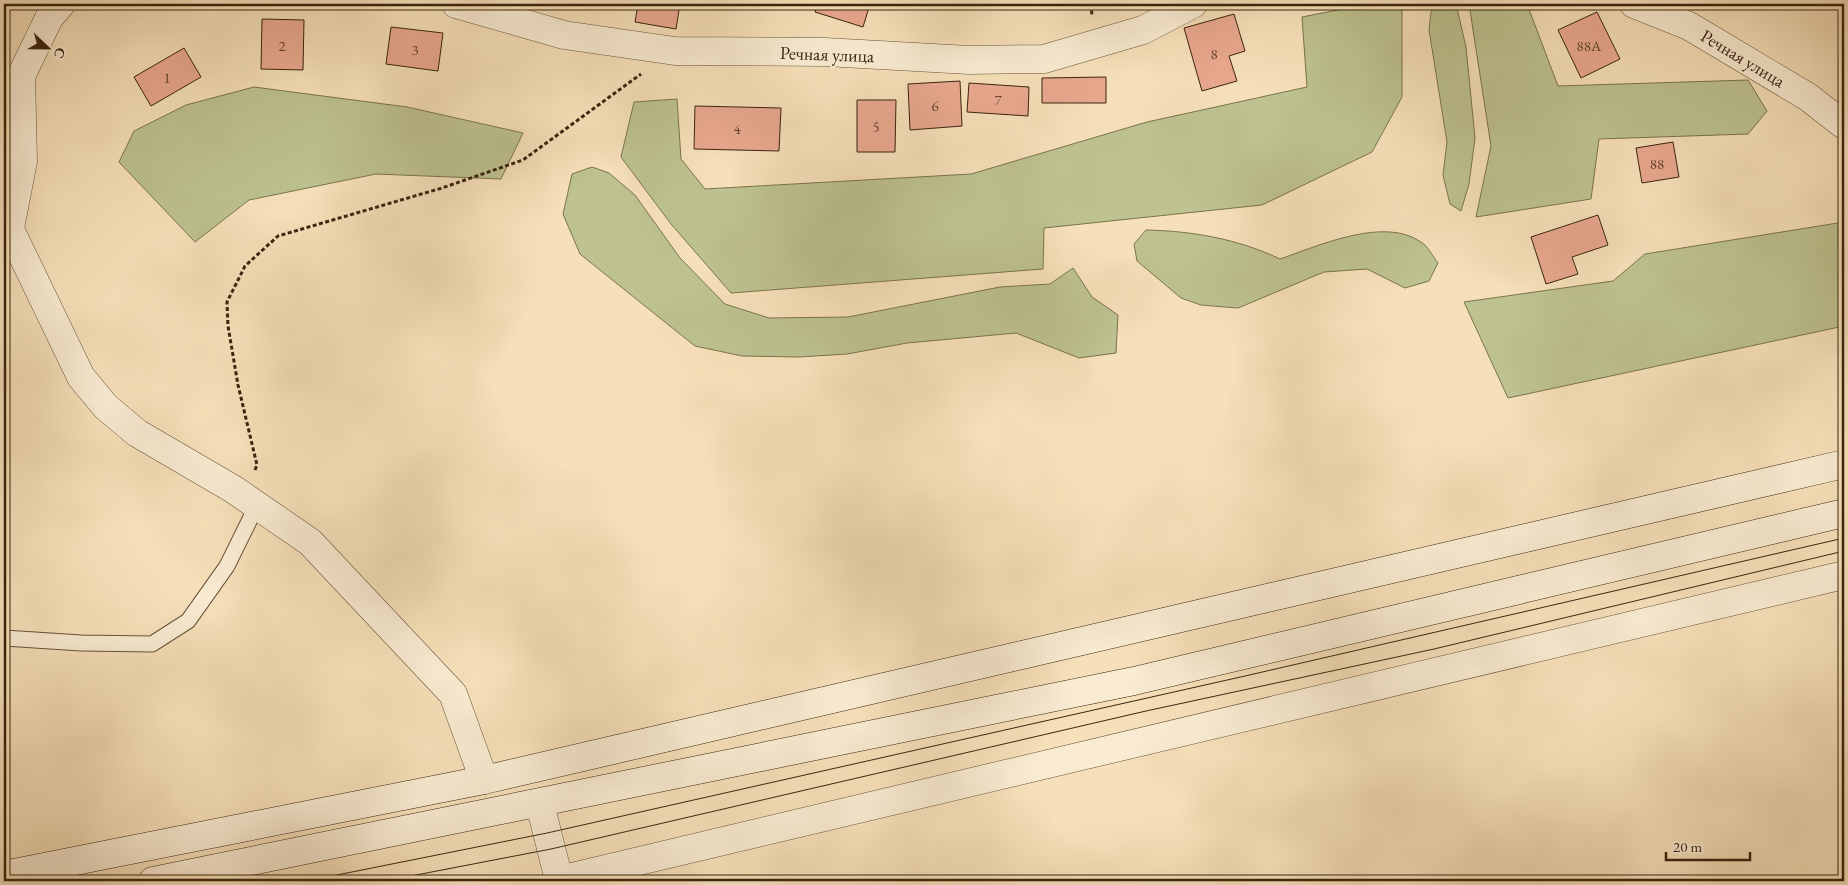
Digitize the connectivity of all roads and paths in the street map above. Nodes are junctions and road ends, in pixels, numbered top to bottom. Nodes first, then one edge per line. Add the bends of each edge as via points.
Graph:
1 (61, 4) edge
2 (456, 4) edge
3 (1194, 4) edge
4 (1634, 4) edge
5 (675, 51) junction
6 (1844, 126) edge
7 (7, 222) edge
8 (1844, 464) edge
9 (253, 502) junction
10 (1844, 513) edge
11 (1844, 575) edge
12 (4, 638) edge
13 (484, 780) junction
14 (540, 804) junction
15 (4, 874) edge
16 (153, 881) edge

1 - 7 main road via 49,18 21,76 23,161
2 - 5 main road, Речная улица via 564,35
3 - 5 main road, Речная улица via 1143,30 1044,59 970,60 825,52
4 - 6 main road, Речная улица via 1689,26 1808,97
5 - 9 path via 524,160 442,188 278,236 245,266 227,302 238,384 257,465 250,478
7 - 9 main road via 81,376 106,407 137,433
8 - 13 main road
9 - 12 lane via 227,566 188,621 152,644 81,644
9 - 13 main road via 310,542 454,694
10 - 14 main road via 1134,681
11 - 14 main road via 559,880
13 - 15 main road
14 - 16 main road

